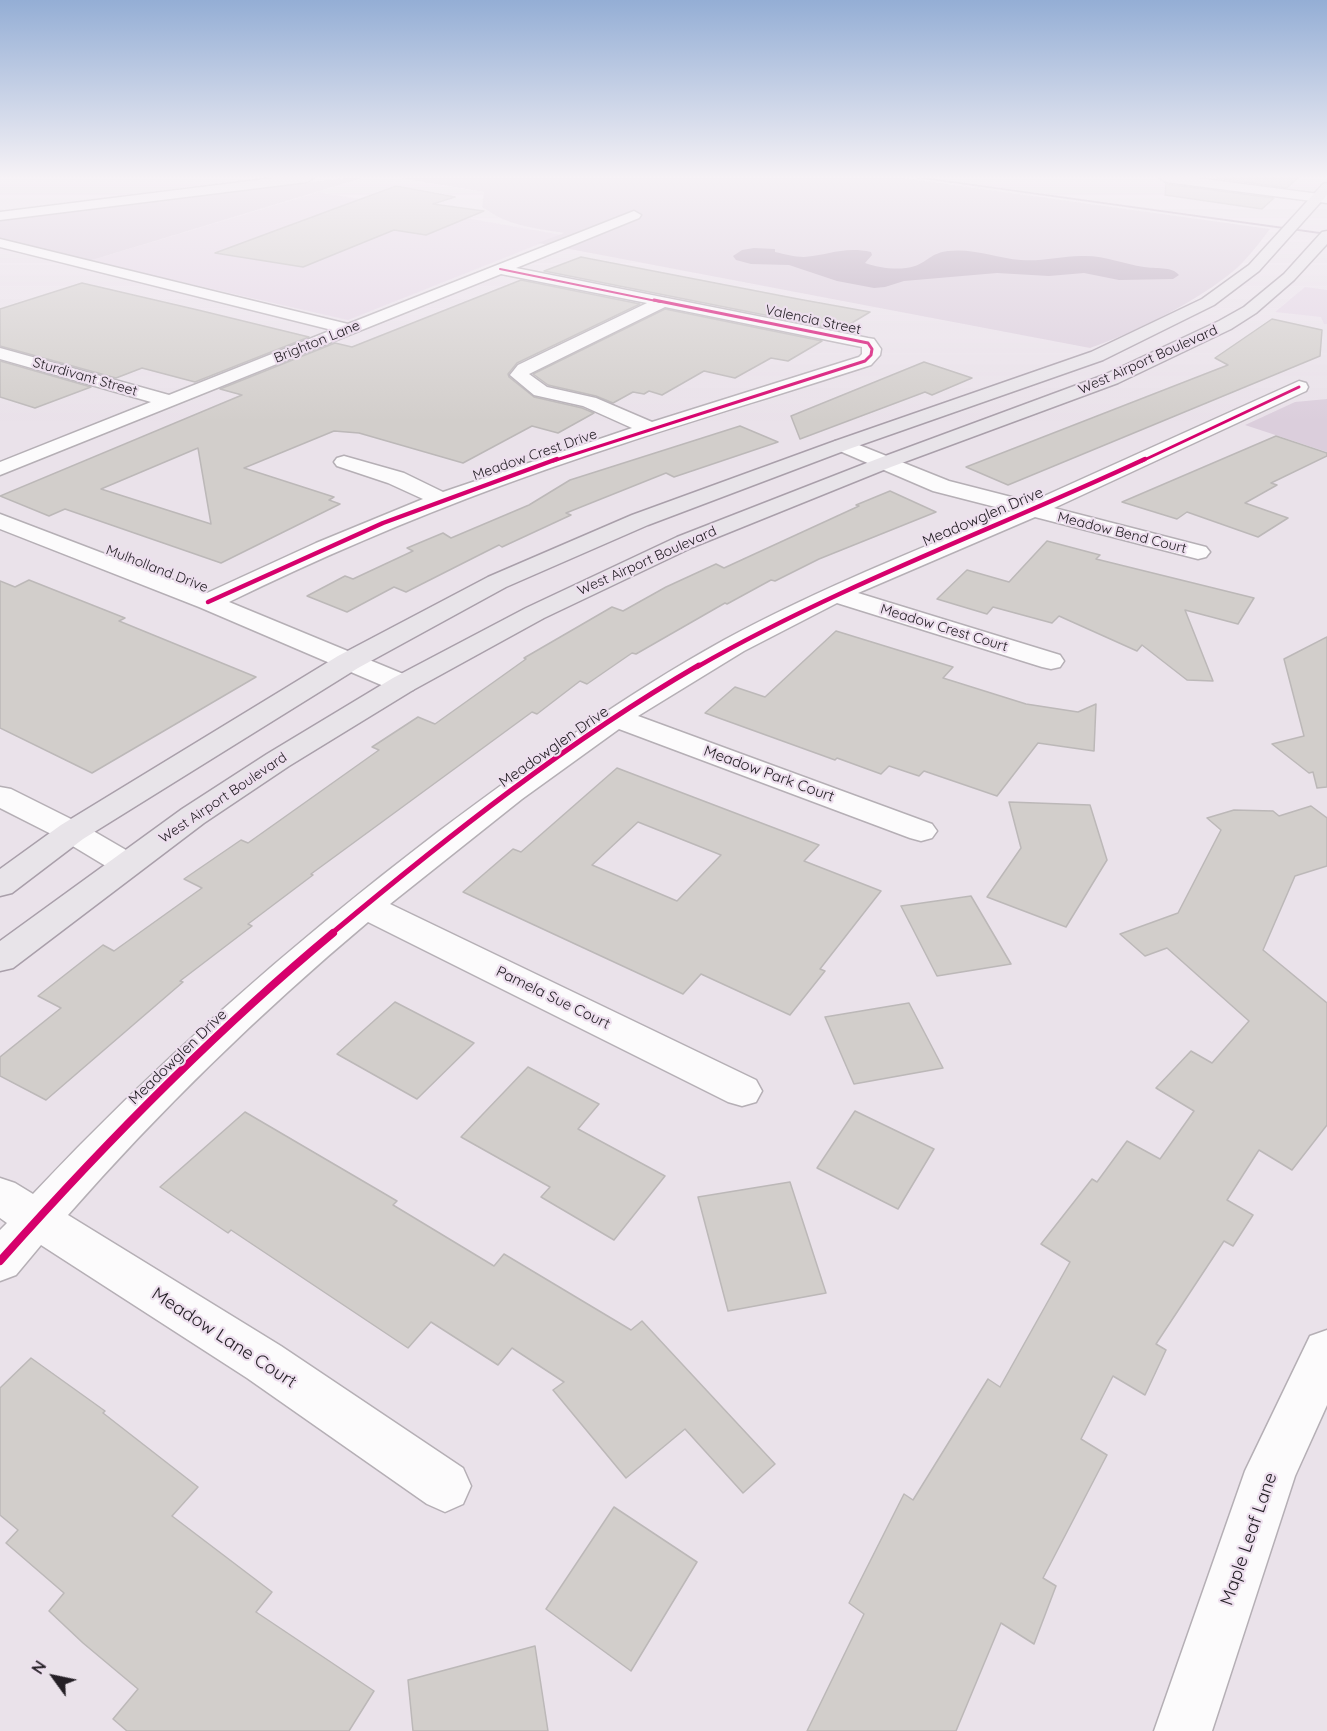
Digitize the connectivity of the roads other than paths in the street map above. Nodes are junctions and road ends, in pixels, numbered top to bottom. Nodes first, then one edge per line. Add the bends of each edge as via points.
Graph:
1 (64, 259) edge
2 (523, 259) edge
3 (1262, 259) edge
4 (1305, 259) edge
5 (500, 268) junction
6 (663, 302) junction
7 (1208, 302) junction
8 (1250, 310) junction
9 (349, 329) junction
10 (872, 349) joint
11 (0, 353) edge
12 (1068, 365) junction
13 (1111, 379) junction
14 (1299, 387) dead end
15 (170, 401) junction
16 (649, 428) junction
17 (842, 445) junction
18 (344, 462) dead end
19 (884, 463) junction
20 (0, 470) edge
21 (442, 500) junction
22 (1032, 510) junction
23 (640, 520) junction
24 (0, 521) edge
25 (685, 542) junction
26 (1198, 552) dead end
27 (837, 595) junction
28 (208, 602) junction
29 (1051, 661) dead end
30 (348, 662) junction
31 (403, 684) junction
32 (616, 718) junction
33 (0, 796) edge
34 (921, 831) dead end
35 (72, 832) junction
36 (126, 864) junction
37 (0, 885) edge
38 (364, 906) junction
39 (0, 959) edge
40 (742, 1090) dead end
41 (18, 1208) edge
42 (0, 1261) edge
43 (1327, 1352) edge
44 (445, 1486) dead end
45 (1183, 1731) edge

1 - 9 street
2 - 5 street, Brighton Lane
3 - 7 main road, West Airport Boulevard
4 - 8 main road, West Airport Boulevard
5 - 6 street, Valencia Street
5 - 9 street, Brighton Lane
6 - 10 street, Valencia Street via 856,341
6 - 16 street via 524,369 519,375 541,391 589,402
7 - 8 main road
7 - 12 main road, West Airport Boulevard via 1116,348
8 - 13 main road, West Airport Boulevard
9 - 15 street, Brighton Lane
10 - 16 street, Meadow Crest Drive via 865,361
11 - 15 street, Sturdivant Street
12 - 13 main road
12 - 17 main road, West Airport Boulevard
13 - 19 main road, West Airport Boulevard
14 - 22 street, Meadowglen Drive
15 - 20 street, Brighton Lane
16 - 21 street, Meadow Crest Drive
17 - 19 street, Meadow Bend Court
17 - 23 main road, West Airport Boulevard
18 - 21 street via 396,478
19 - 22 street, Meadow Bend Court via 941,486
19 - 25 main road, West Airport Boulevard
21 - 28 street, Meadow Crest Drive
22 - 26 street, Meadow Bend Court
22 - 27 street, Meadowglen Drive
23 - 25 main road
23 - 30 main road, West Airport Boulevard via 497,582
24 - 28 street, Mulholland Drive
25 - 31 main road, West Airport Boulevard via 535,613
27 - 29 street, Meadow Crest Court
27 - 32 street, Meadowglen Drive via 735,645
28 - 30 street, Mulholland Drive
30 - 31 street, Mulholland Drive
30 - 35 main road, West Airport Boulevard
31 - 36 main road, West Airport Boulevard via 278,760
32 - 34 street, Meadow Park Court
32 - 38 street, Meadowglen Drive via 495,803
33 - 35 street
35 - 36 street
35 - 37 main road, West Airport Boulevard
36 - 39 main road, West Airport Boulevard
38 - 40 street, Pamela Sue Court
38 - 41 street, Meadowglen Drive via 242,1011 139,1111
41 - 42 street, Meadowglen Drive
41 - 44 street, Meadow Lane Court via 264,1362
43 - 45 street, Maple Leaf Lane via 1271,1472

